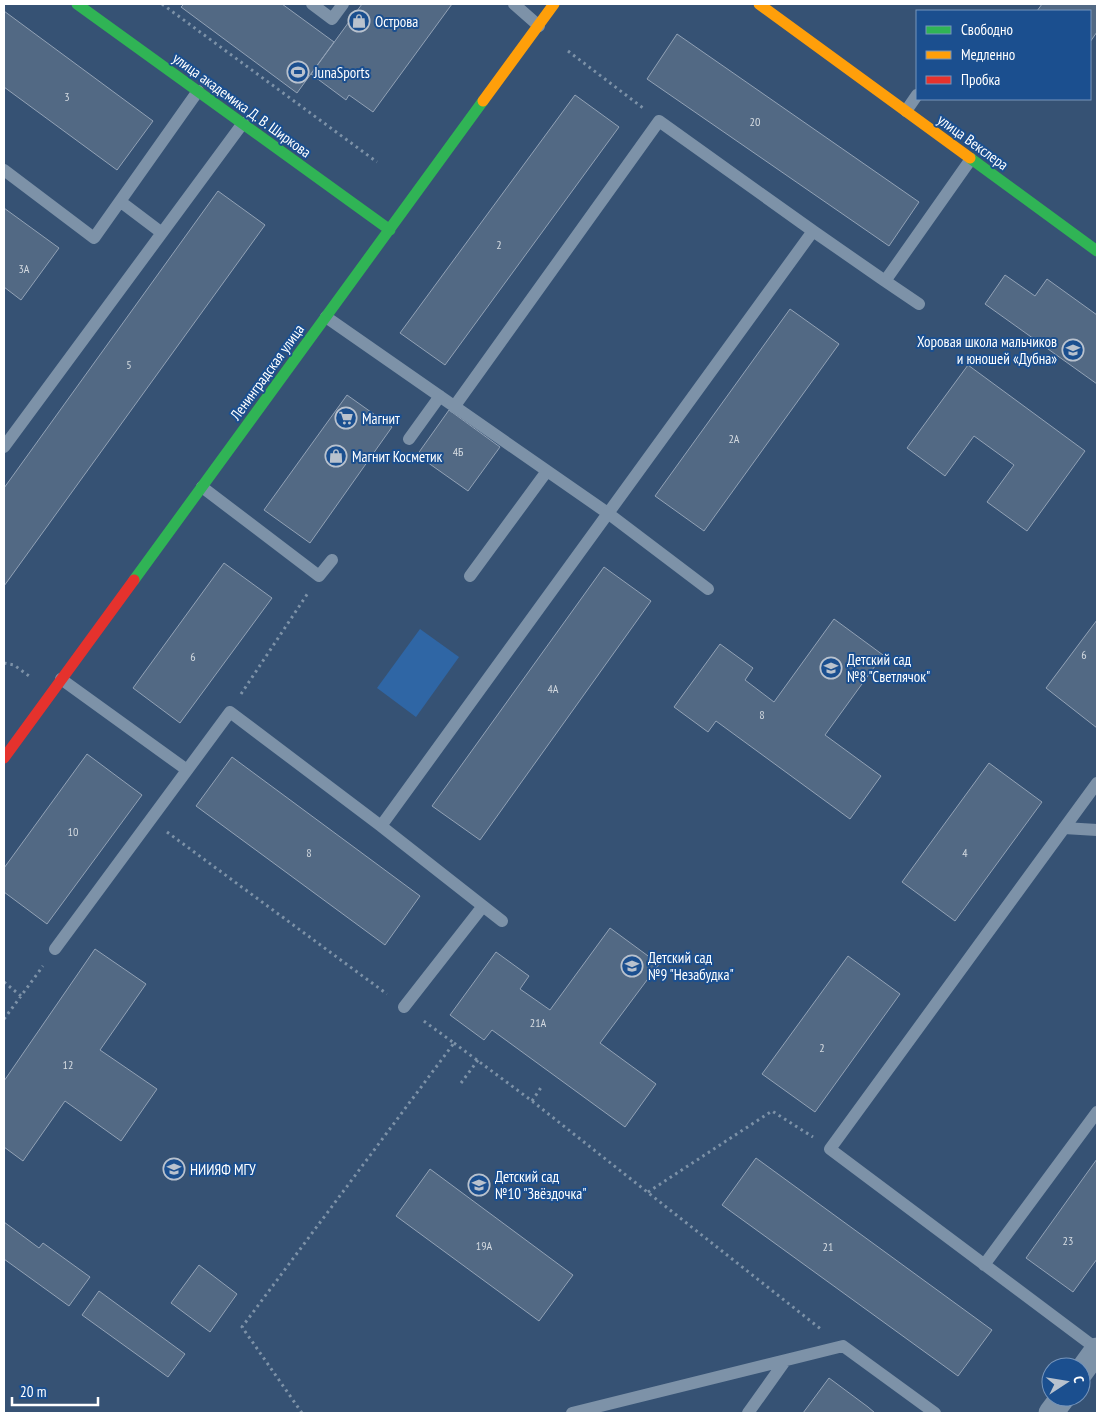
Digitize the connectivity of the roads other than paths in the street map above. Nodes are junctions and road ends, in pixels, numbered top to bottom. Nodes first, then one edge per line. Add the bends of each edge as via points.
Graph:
1 (77, 4) edge
2 (312, 4) edge
3 (343, 4) edge
4 (514, 4) edge
5 (554, 4) edge
6 (759, 4) edge
7 (539, 26) junction
8 (198, 91) junction
9 (916, 96) edge
10 (906, 111) junction
11 (242, 123) junction
12 (971, 159) junction
13 (4, 170) edge
14 (121, 202) junction
15 (390, 230) junction
16 (813, 231) junction
17 (162, 233) junction
18 (1097, 251) edge
19 (885, 281) junction
20 (919, 304) dead end
21 (326, 318) junction
22 (440, 396) junction
23 (454, 407) junction
24 (409, 439) dead end
25 (4, 447) edge
26 (547, 471) junction
27 (202, 487) junction
28 (609, 514) junction
29 (332, 560) dead end
30 (470, 576) dead end
31 (708, 589) dead end
32 (61, 679) junction
33 (4, 758) edge
34 (186, 770) junction
35 (1097, 783) edge
36 (381, 826) junction
37 (1064, 828) junction
38 (1097, 830) edge
39 (483, 906) junction
40 (502, 921) dead end
41 (55, 949) road end
42 (404, 1007) road end
43 (1097, 1112) edge
44 (984, 1266) junction
45 (1097, 1349) edge
46 (785, 1361) junction
47 (572, 1413) edge
48 (748, 1413) edge
49 (935, 1413) edge

1 - 8 street, улица академика Д. В. Ширкова
2 - 3 lane via 332,19
4 - 7 lane
5 - 7 street, Ленинградская улица
6 - 10 street, улица Векслера
7 - 15 street, Ленинградская улица
8 - 11 street, улица академика Д. В. Ширкова
8 - 14 lane
9 - 10 lane
10 - 12 street, улица Векслера
11 - 15 street, улица академика Д. В. Ширкова
11 - 17 lane
12 - 18 street, улица Векслера
12 - 19 lane
13 - 14 lane via 94,238
14 - 17 lane
15 - 21 street, Ленинградская улица
16 - 19 lane
16 - 23 lane via 659,121
16 - 28 lane
17 - 25 lane
19 - 20 lane
21 - 22 lane
21 - 27 street, Ленинградская улица
22 - 23 lane
22 - 24 lane
23 - 26 lane
26 - 28 lane
26 - 30 lane
27 - 29 lane via 319,576
27 - 32 street, Ленинградская улица
28 - 31 lane
28 - 36 lane
32 - 33 street, Ленинградская улица
32 - 34 lane
34 - 36 lane via 230,712
34 - 41 lane
35 - 37 lane
36 - 39 lane
37 - 38 lane
37 - 44 lane via 830,1149
39 - 40 lane
39 - 42 lane
43 - 44 lane
44 - 45 lane
46 - 47 lane
46 - 48 lane
46 - 49 lane via 843,1346

